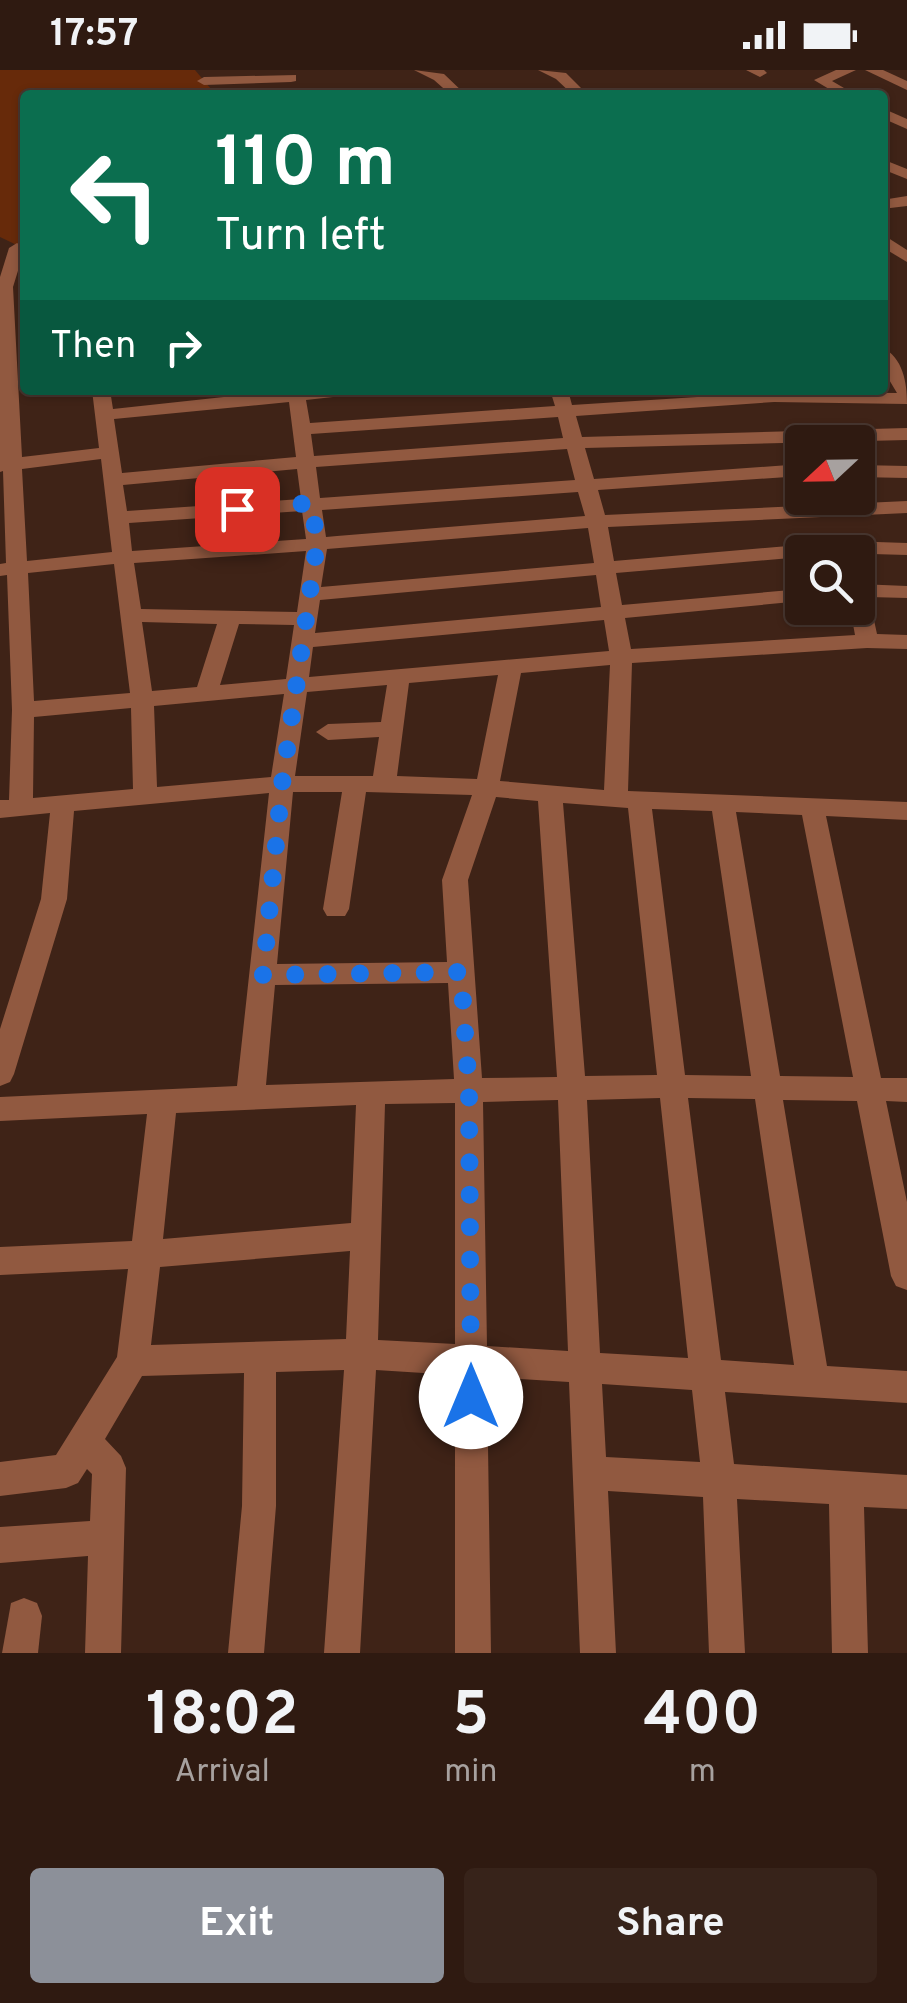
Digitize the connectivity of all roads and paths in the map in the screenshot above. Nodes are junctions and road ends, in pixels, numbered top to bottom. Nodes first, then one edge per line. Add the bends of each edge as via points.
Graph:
1 (421, 70) edge
2 (545, 70) edge
3 (579, 70) edge
4 (849, 70) edge
5 (872, 70) edge
6 (290, 74) edge
7 (200, 76) edge
8 (561, 76) junction
9 (907, 86) edge
10 (454, 90) edge
11 (576, 90) edge
12 (839, 90) edge
13 (888, 235) edge
14 (14, 245) edge
15 (907, 257) edge
16 (15, 302) edge
17 (888, 363) edge
18 (11, 367) edge
19 (102, 395) edge
20 (271, 395) edge
21 (296, 395) edge
22 (737, 395) edge
23 (772, 395) edge
24 (817, 395) edge
25 (907, 397) edge
26 (562, 400) edge
27 (104, 415) junction
28 (787, 425) edge
29 (301, 429) junction
30 (785, 433) edge
31 (875, 434) edge
32 (907, 434) edge
33 (574, 443) junction
34 (109, 452) junction
35 (306, 461) junction
36 (6, 466) edge
37 (785, 471) edge
38 (875, 471) edge
39 (907, 472) edge
40 (113, 480) junction
41 (586, 486) junction
42 (312, 503) junction
43 (785, 505) edge
44 (875, 505) edge
45 (907, 507) edge
46 (118, 518) junction
47 (596, 522) junction
48 (317, 544) junction
49 (907, 549) edge
50 (875, 550) edge
51 (785, 554) edge
52 (123, 555) junction
53 (604, 566) junction
54 (9, 569) edge
55 (875, 592) edge
56 (907, 592) edge
57 (310, 594) junction
58 (785, 597) edge
59 (613, 612) junction
60 (131, 614) junction
61 (230, 617) junction
62 (865, 625) edge
63 (304, 630) junction
64 (868, 641) junction
65 (907, 642) edge
66 (621, 657) junction
67 (511, 667) junction
68 (399, 677) junction
69 (296, 686) junction
70 (206, 694) junction
71 (142, 700) junction
72 (393, 729) junction
73 (328, 732) dead end
74 (14, 734) edge
75 (282, 784) junction
76 (355, 784) junction
77 (384, 784) junction
78 (487, 788) junction
79 (550, 794) junction
80 (146, 796) junction
81 (628, 800) junction
82 (62, 804) junction
83 (723, 804) junction
84 (812, 807) junction
85 (10, 808) edge
86 (906, 813) edge
87 (336, 909) dead end
88 (461, 972) junction
89 (263, 975) junction
90 (0, 1074) edge
91 (670, 1086) junction
92 (767, 1088) junction
93 (572, 1089) junction
94 (869, 1090) junction
95 (907, 1090) edge
96 (469, 1091) junction
97 (371, 1093) junction
98 (250, 1099) junction
99 (164, 1104) junction
100 (0, 1109) edge
101 (363, 1236) junction
102 (146, 1254) junction
103 (0, 1261) edge
104 (907, 1276) edge
105 (361, 1354) junction
106 (260, 1357) junction
107 (133, 1361) junction
108 (471, 1361) junction
109 (587, 1368) junction
110 (706, 1375) junction
111 (812, 1382) junction
112 (907, 1387) edge
113 (84, 1440) junction
114 (592, 1473) junction
115 (0, 1479) edge
116 (718, 1481) junction
117 (846, 1488) junction
118 (907, 1492) edge
119 (107, 1537) junction
120 (0, 1545) edge
121 (24, 1616) dead end
122 (20, 1653) edge
123 (103, 1653) edge
124 (246, 1653) edge
125 (342, 1653) edge
126 (473, 1653) edge
127 (598, 1653) edge
128 (726, 1653) edge
129 (850, 1653) edge

1 - 10 street
2 - 8 street
3 - 8 street
4 - 12 street via 821,80
5 - 9 street
6 - 7 street
8 - 11 street
13 - 15 street
14 - 16 street via 5,287
16 - 18 street
17 - 25 street
18 - 36 street
19 - 27 street
20 - 27 street
21 - 29 street
22 - 26 street
23 - 28 street
24 - 25 street
26 - 29 street
26 - 33 street
27 - 34 street
29 - 35 street
30 - 33 street
31 - 32 street
33 - 35 street
33 - 41 street
34 - 36 street
34 - 40 street
35 - 40 street
35 - 42 street
36 - 54 street
37 - 41 street
38 - 39 street
40 - 46 street
41 - 42 street
41 - 47 street
42 - 46 street
42 - 48 street
43 - 47 street
44 - 45 street
46 - 52 street
47 - 48 street
47 - 53 street
48 - 52 street
48 - 57 street
49 - 50 street
51 - 53 street
52 - 54 street
52 - 60 street
53 - 57 street
53 - 59 street
54 - 74 street
55 - 56 street
57 - 63 street
58 - 59 street
59 - 63 street
59 - 66 street
60 - 61 street
60 - 71 street
61 - 63 street
61 - 70 street
62 - 64 street
63 - 69 street
64 - 65 street
64 - 66 street
66 - 67 street
66 - 81 street
67 - 68 street
67 - 78 street
68 - 69 street
68 - 72 street
69 - 70 street
69 - 75 street
70 - 71 street
71 - 74 street
71 - 80 street
72 - 73 street
72 - 77 street
74 - 85 street
75 - 76 street
75 - 80 street
75 - 89 street
76 - 77 street
76 - 87 street
77 - 78 street
78 - 79 street
78 - 88 street via 455,880
79 - 81 street
79 - 93 street
80 - 82 street
81 - 83 street
81 - 91 street
82 - 85 street
82 - 90 street via 54,899
83 - 84 street
83 - 92 street
84 - 86 street
84 - 94 street
88 - 89 street
88 - 96 street
89 - 98 street
91 - 92 street
91 - 93 street
91 - 110 street
92 - 94 street
92 - 111 street
93 - 96 street
93 - 109 street
94 - 95 street
94 - 104 street
96 - 97 street
96 - 108 street
97 - 98 street
97 - 101 street
98 - 99 street
99 - 100 street
99 - 102 street
101 - 102 street
101 - 105 street
102 - 103 street
102 - 107 street
105 - 106 street
105 - 108 street
105 - 125 street
106 - 107 street
106 - 124 street via 259,1506
107 - 113 street
108 - 109 street
108 - 126 street
109 - 110 street
109 - 114 street
110 - 111 street
110 - 116 street
111 - 112 street
113 - 115 street via 66,1471
113 - 119 street via 109,1468
114 - 116 street
114 - 127 street
116 - 117 street
116 - 128 street
117 - 118 street
117 - 129 street
119 - 120 street
119 - 123 street
121 - 122 street

